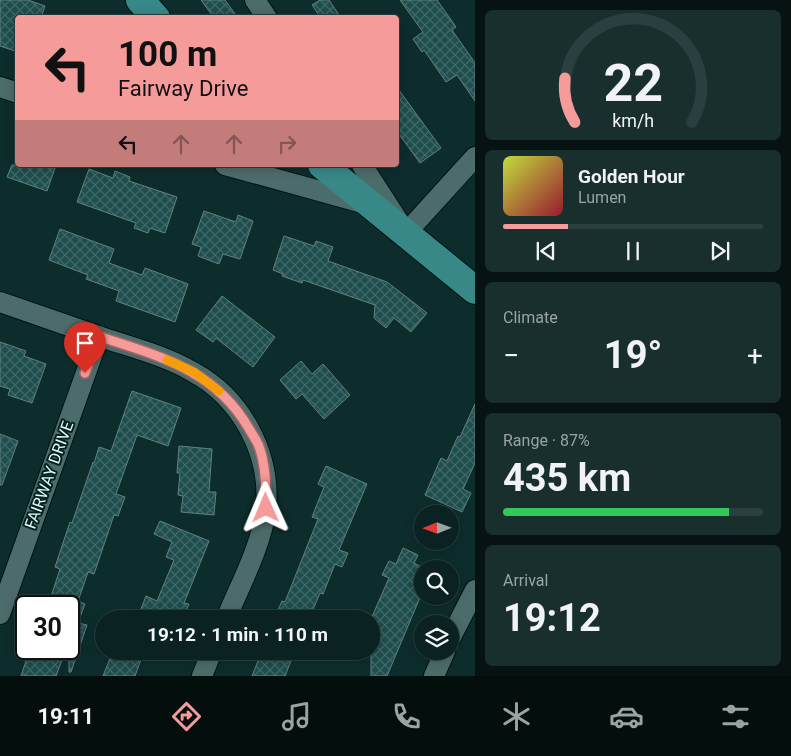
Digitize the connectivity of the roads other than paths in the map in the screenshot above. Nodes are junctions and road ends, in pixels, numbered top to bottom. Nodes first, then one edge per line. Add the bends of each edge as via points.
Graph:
1 (140, 0) edge
2 (255, 0) edge
3 (153, 15) edge
4 (265, 15) edge
5 (0, 87) edge
6 (15, 92) edge
7 (475, 157) edge
8 (232, 167) edge
9 (324, 167) edge
10 (363, 167) edge
11 (372, 205) junction
12 (406, 233) junction
13 (475, 290) edge
14 (0, 302) edge
15 (98, 336) junction
16 (475, 590) edge
17 (230, 610) edge
18 (0, 614) edge
19 (459, 622) edge
20 (208, 660) edge
21 (441, 660) edge
22 (202, 676) edge
23 (434, 676) edge

1 - 3 main road
2 - 4 street
5 - 6 street
7 - 12 street
8 - 11 street
9 - 11 main road
10 - 12 street
11 - 12 main road
12 - 13 main road
14 - 15 street
15 - 17 street via 194,372 240,412 258,444 265,476 266,508 260,537
15 - 18 street, FAIRWAY DRIVE
16 - 19 street
20 - 22 street
21 - 23 street

